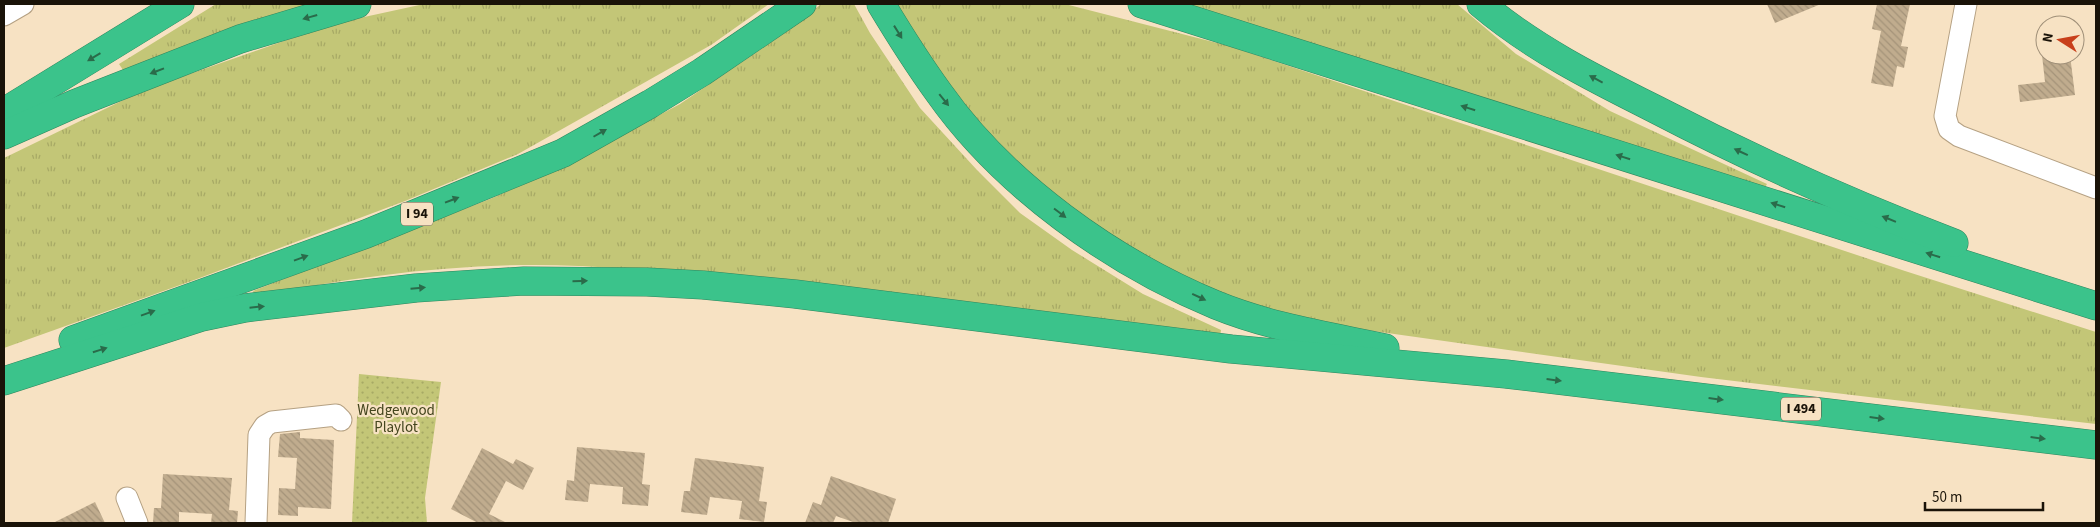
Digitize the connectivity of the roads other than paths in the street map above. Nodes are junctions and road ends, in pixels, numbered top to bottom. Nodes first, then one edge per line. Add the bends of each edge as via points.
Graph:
1 (23, 4) edge
2 (180, 4) edge
3 (357, 4) edge
4 (802, 4) edge
5 (881, 4) edge
6 (1142, 4) edge
7 (1481, 4) edge
8 (1966, 4) edge
9 (4, 15) edge
10 (4, 112) edge
11 (4, 136) edge
12 (2096, 188) edge
13 (2096, 304) edge
14 (4, 367) edge
15 (1506, 374) junction
16 (4, 381) edge
17 (341, 420) dead end
18 (2096, 445) edge
19 (127, 498) dead end
20 (137, 523) edge
21 (256, 523) edge

1 - 9 street
2 -> 10 highway
3 -> 11 highway via 240,39 74,104
14 -> 4 highway, I 94 via 366,234 563,153 680,85
5 -> 15 highway via 939,94 999,162 1076,226 1145,270 1216,305 1278,325
13 -> 6 highway
13 -> 7 highway via 1875,213 1719,142 1556,57
8 - 12 street via 1946,107 1949,129 1959,136
16 -> 15 highway via 202,317 245,308 416,288 524,282 703,284 1231,349
15 -> 18 highway, I 494
17 - 21 street via 336,415 272,422 264,426 258,435
19 - 20 street

